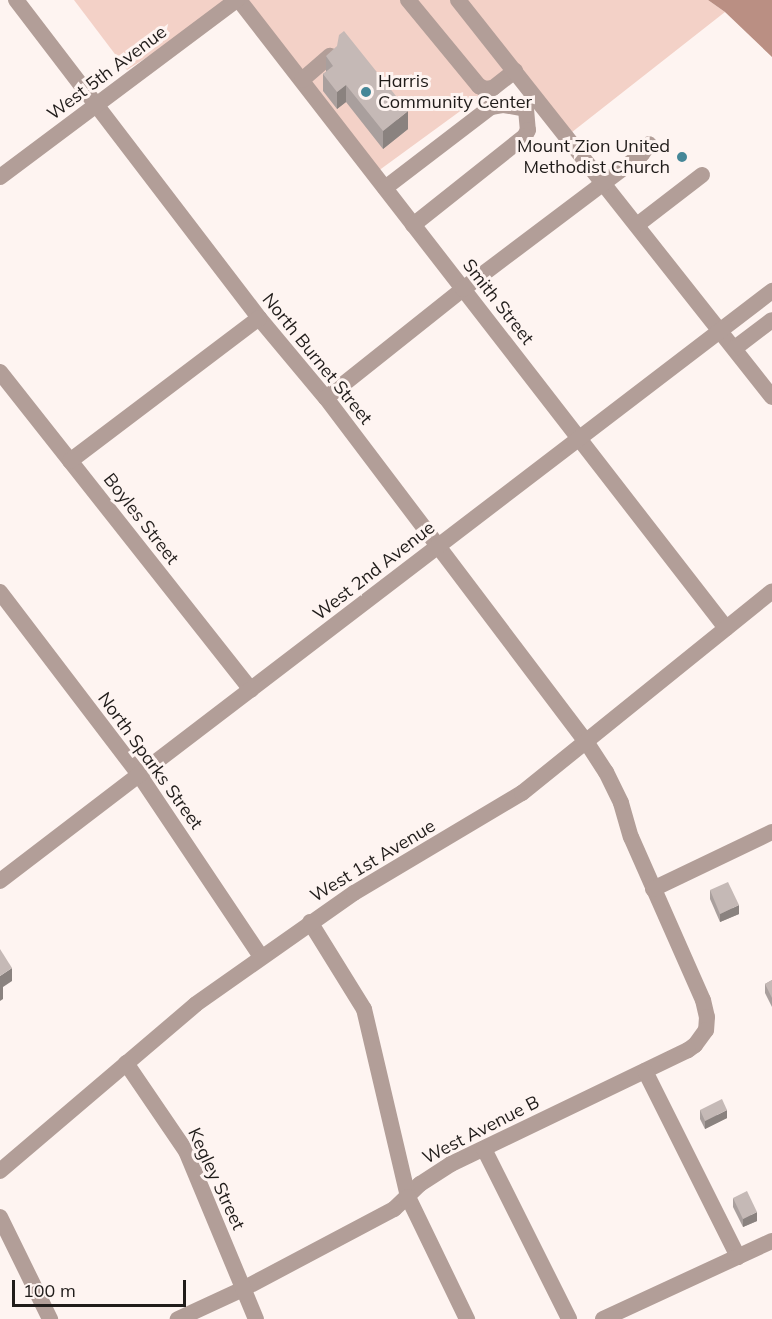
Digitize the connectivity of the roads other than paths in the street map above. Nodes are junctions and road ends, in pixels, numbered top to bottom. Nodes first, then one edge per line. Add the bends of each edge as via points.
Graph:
1 (16, 0) edge
2 (238, 0) edge
3 (408, 0) edge
4 (458, 0) edge
5 (330, 56) edge
6 (515, 71) junction
7 (302, 80) junction
8 (532, 104) junction
9 (96, 106) junction
10 (649, 144) dead end
11 (702, 175) dead end
12 (0, 177) edge
13 (604, 183) junction
14 (385, 188) junction
15 (413, 225) junction
16 (637, 225) junction
17 (463, 289) junction
18 (772, 291) edge
19 (258, 318) junction
20 (772, 320) edge
21 (720, 329) junction
22 (735, 348) junction
23 (0, 372) edge
24 (772, 397) edge
25 (326, 398) junction
26 (578, 438) junction
27 (70, 461) junction
28 (438, 546) junction
29 (772, 591) edge
30 (0, 592) edge
31 (726, 628) junction
32 (251, 690) junction
33 (587, 743) junction
34 (140, 776) junction
35 (772, 832) edge
36 (0, 881) edge
37 (653, 889) junction
38 (310, 922) junction
39 (261, 957) junction
40 (706, 1030) joint
41 (126, 1063) junction
42 (645, 1071) junction
43 (484, 1149) junction
44 (0, 1171) edge
45 (408, 1197) junction
46 (0, 1218) edge
47 (772, 1241) edge
48 (738, 1257) junction
49 (243, 1289) junction
50 (50, 1319) edge
51 (178, 1319) edge
52 (256, 1319) edge
53 (467, 1319) edge
54 (569, 1319) edge
55 (603, 1319) edge

1 - 9 street, North Burnet Street
2 - 7 street, Smith Street
2 - 9 street, West 5th Avenue
3 - 6 street via 479,86 493,87
4 - 6 street
5 - 7 street
6 - 8 street
7 - 14 street, Smith Street
8 - 13 street
8 - 14 street via 490,107
8 - 15 street via 525,136
9 - 12 street, West 5th Avenue
9 - 19 street, North Burnet Street
10 - 13 street
11 - 16 street
13 - 16 street
13 - 17 street
14 - 15 street, Smith Street
15 - 17 street, Smith Street
16 - 21 street
17 - 25 street
17 - 26 street, Smith Street
18 - 21 street, West 2nd Avenue
19 - 25 street, North Burnet Street
19 - 27 street
20 - 22 street
21 - 22 street
21 - 26 street, West 2nd Avenue
22 - 24 street
23 - 27 street, Boyles Street
25 - 28 street, North Burnet Street
26 - 28 street, West 2nd Avenue
26 - 31 street, Smith Street
27 - 32 street, Boyles Street
28 - 32 street, West 2nd Avenue
28 - 33 street, North Burnet Street
29 - 31 street, West 1st Avenue
30 - 34 street, North Sparks Street
31 - 33 street, West 1st Avenue
32 - 34 street, West 2nd Avenue
33 - 37 street, North Burnet Street via 621,803
33 - 38 street, West 1st Avenue via 495,811
34 - 36 street, West 2nd Avenue
34 - 39 street, North Sparks Street
35 - 37 street
37 - 40 street, North Burnet Street via 703,1000
38 - 39 street, West 1st Avenue
38 - 45 street via 364,1009
39 - 41 street, West 1st Avenue via 196,1004
40 - 42 street, West Avenue B via 688,1050
41 - 44 street, West 1st Avenue
41 - 49 street, Kegley Street via 186,1151
42 - 43 street, West Avenue B
42 - 48 street
43 - 45 street, West Avenue B via 438,1171
43 - 54 street
45 - 49 street, West Avenue B via 394,1209
45 - 53 street
46 - 50 street
47 - 48 street
48 - 55 street
49 - 51 street, West Avenue B
49 - 52 street, Kegley Street

